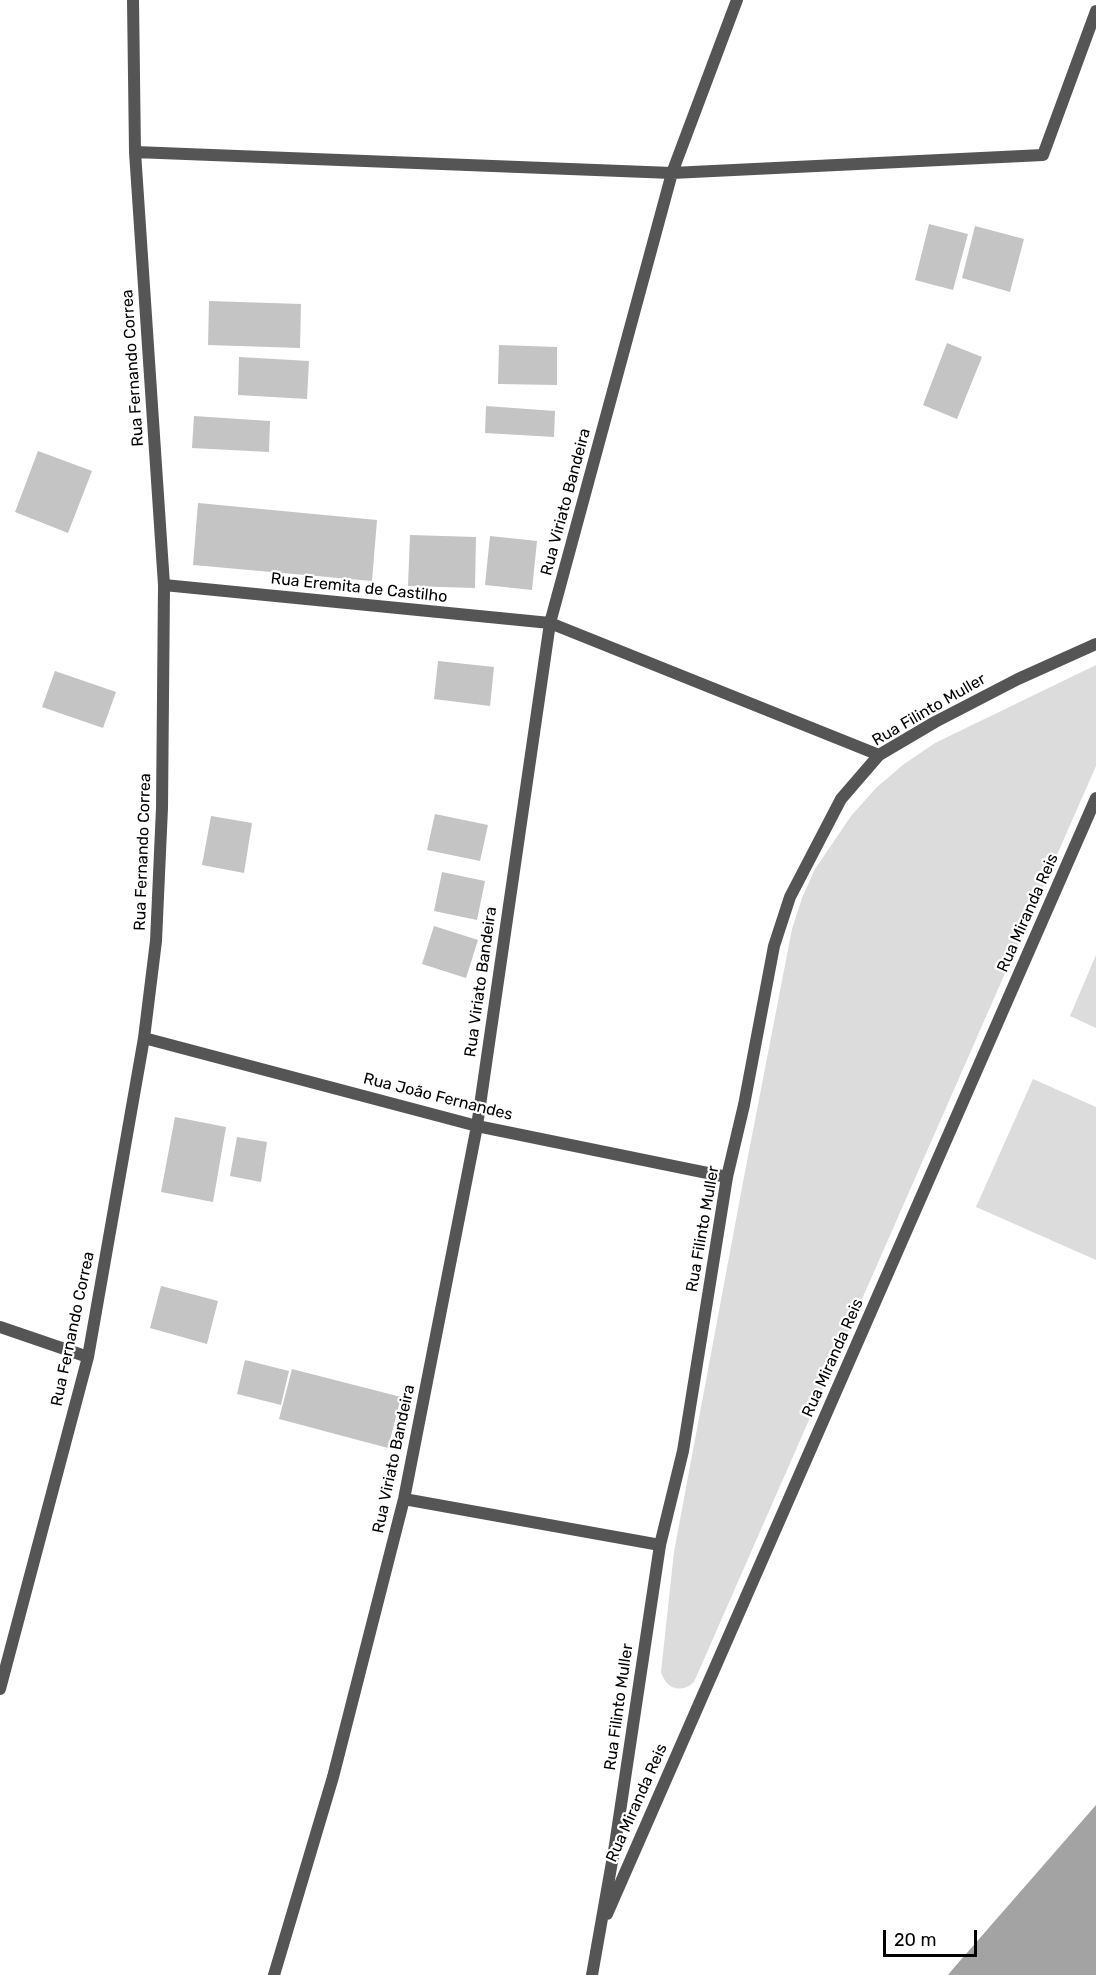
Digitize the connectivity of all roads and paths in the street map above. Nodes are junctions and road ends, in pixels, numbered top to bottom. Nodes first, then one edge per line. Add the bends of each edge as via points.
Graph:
1 (133, 0) edge
2 (737, 0) edge
3 (1096, 11) edge
4 (135, 152) junction
5 (672, 173) junction
6 (164, 585) junction
7 (550, 623) junction
8 (1096, 644) edge
9 (879, 754) junction
10 (1096, 798) edge
11 (144, 1038) junction
12 (477, 1126) junction
13 (727, 1177) junction
14 (0, 1327) edge
15 (88, 1358) junction
16 (404, 1499) junction
17 (660, 1545) junction
18 (0, 1689) edge
19 (599, 1931) junction
20 (274, 1975) edge
21 (592, 1975) edge

1 - 4 street, Rua Fernando Correa
2 - 5 street, Rua Viriato Bandeira
3 - 5 street via 1043,155
4 - 5 street
4 - 6 street, Rua Fernando Correa
5 - 7 street, Rua Viriato Bandeira
6 - 7 street, Rua Eremita de Castilho
6 - 11 street, Rua Fernando Correa via 162,808 156,941
7 - 9 street, Rua Eremita de Castilho
7 - 12 street, Rua Viriato Bandeira
8 - 9 street, Rua Filinto Muller via 1018,679
9 - 13 street, Rua Filinto Muller via 841,799 790,897 774,946
10 - 19 street, Rua Miranda Reis
11 - 12 street, Rua João Fernandes
11 - 15 street, Rua Fernando Correa
12 - 13 street, Rua João Fernandes
12 - 16 street, Rua Viriato Bandeira
13 - 17 street, Rua Filinto Muller via 683,1451
14 - 15 street
15 - 18 street, Rua Fernando Correa
16 - 17 street
16 - 20 street, Rua Viriato Bandeira via 333,1777
17 - 19 street, Rua Filinto Muller
19 - 21 street, Rua Filinto Muller

